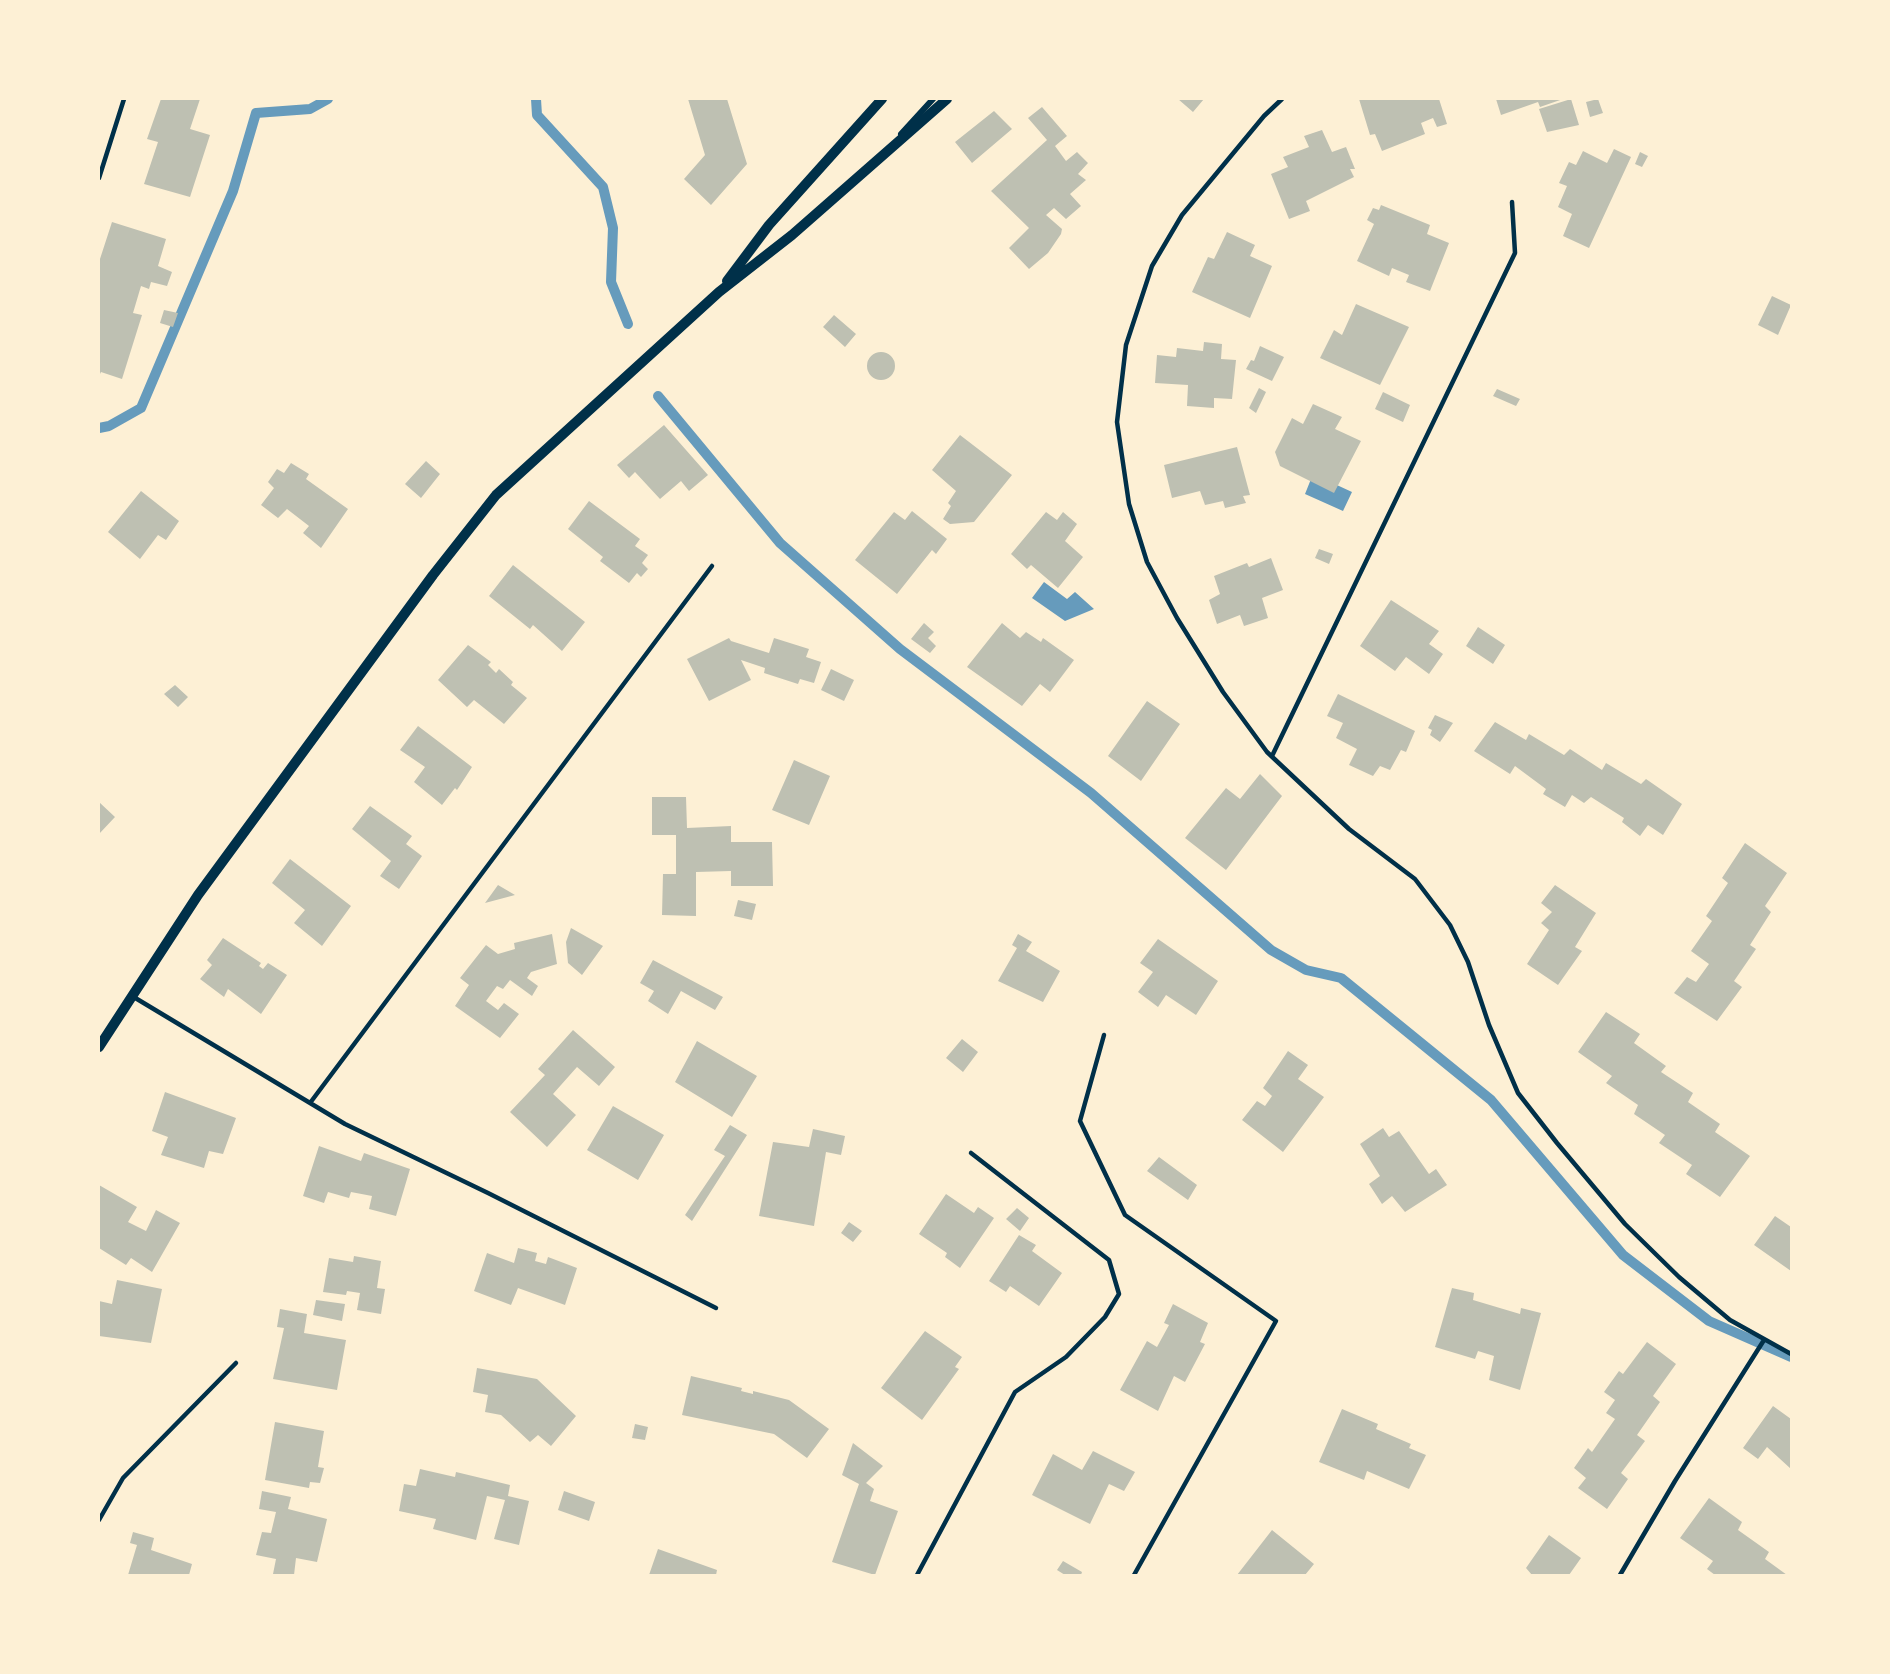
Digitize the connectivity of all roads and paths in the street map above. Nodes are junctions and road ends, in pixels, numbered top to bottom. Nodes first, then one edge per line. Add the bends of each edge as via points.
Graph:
1 (124, 99) edge
2 (882, 99) edge
3 (933, 99) edge
4 (947, 99) edge
5 (1282, 99) edge
6 (882, 155) junction
7 (99, 178) edge
8 (1512, 202) dead end
9 (719, 292) junction
10 (712, 566) dead end
11 (1272, 756) junction
12 (132, 996) junction
13 (1104, 1035) dead end
14 (99, 1047) edge
15 (310, 1103) junction
16 (971, 1154) dead end
17 (716, 1308) dead end
18 (1764, 1340) junction
19 (1791, 1354) edge
20 (236, 1363) dead end
21 (99, 1520) edge
22 (916, 1575) edge
23 (1134, 1575) edge
24 (1620, 1575) edge

1 - 7 lane
2 - 9 street via 768,225
3 - 6 street
4 - 6 street
5 - 11 lane via 1182,215 1152,266 1126,345 1117,422 1129,504 1147,562 1222,692
6 - 9 street via 792,235
8 - 11 lane via 1515,253
9 - 12 street via 496,495 198,895
10 - 15 lane
11 - 18 lane via 1349,829 1415,879 1450,925 1518,1093 1602,1197 1679,1277 1730,1320
12 - 14 street
12 - 15 lane
13 - 23 lane via 1080,1121 1125,1215 1276,1321
15 - 17 lane
16 - 22 lane via 1109,1260 1119,1294 1105,1317 1066,1357 1015,1392
18 - 19 lane
18 - 24 lane
20 - 21 lane via 123,1478

